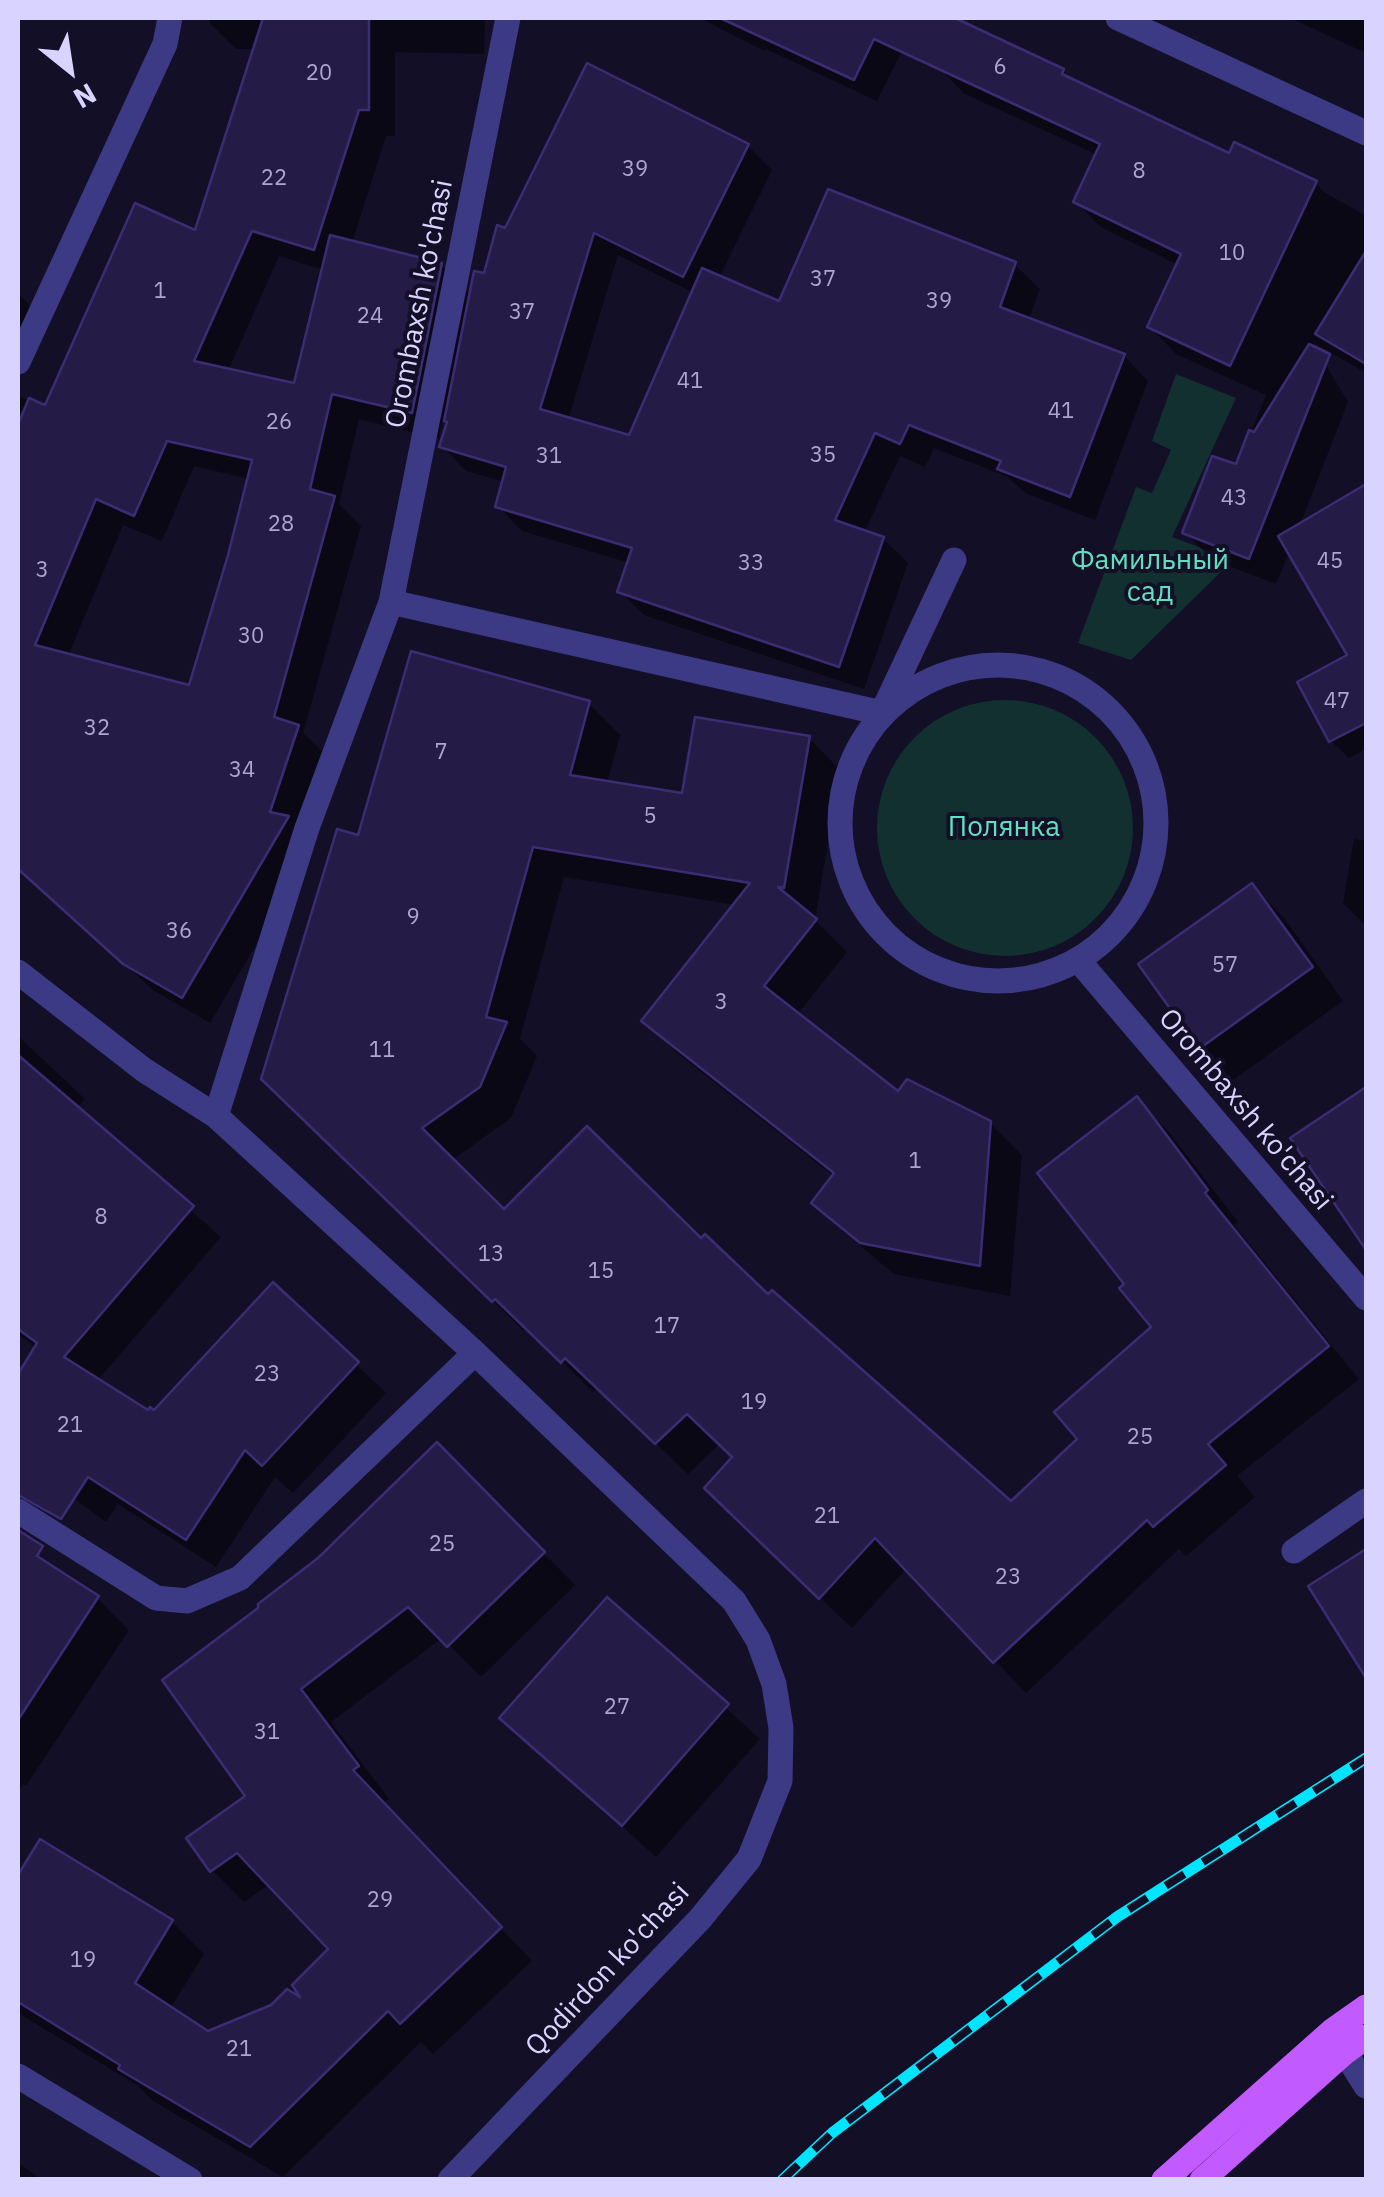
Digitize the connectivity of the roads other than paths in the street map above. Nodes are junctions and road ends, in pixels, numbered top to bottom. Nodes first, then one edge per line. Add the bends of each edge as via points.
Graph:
1 (170, 18) edge
2 (508, 18) edge
3 (1118, 18) edge
4 (1366, 133) edge
5 (18, 362) edge
6 (954, 560) dead end
7 (391, 602) junction
8 (882, 713) junction
9 (1078, 961) junction
10 (18, 972) edge
11 (216, 1116) junction
12 (1366, 1298) edge
13 (474, 1354) junction
14 (1366, 1501) edge
15 (18, 1511) edge
16 (1294, 1551) dead end
17 (1366, 2007) edge
18 (1348, 2040) edge
19 (18, 2076) edge
20 (1366, 2086) edge
21 (190, 2180) edge
22 (450, 2180) edge
23 (1164, 2180) edge
24 (1202, 2180) edge

1 - 5 street via 165,44
2 - 7 street, Orombaxsh ko'chasi
3 - 4 street
6 - 8 street
7 - 8 street
7 - 11 street, Orombaxsh ko'chasi via 307,828
8 - 9 street via 856,751 841,794 839,839 850,883 872,922 906,954 946,974 991,982 1036,978
8 - 9 street via 926,681 978,666 1032,667 1083,688 1123,724 1149,771 1158,825 1148,878 1120,925
9 - 12 street, Orombaxsh ko'chasi
10 - 11 street via 144,1070
11 - 13 street
13 - 15 street via 240,1578 187,1600 156,1598
13 - 22 street, Qodirdon ko'chasi via 734,1601 774,1684 780,1781 748,1859 700,1919
14 - 16 street
17 - 18 main road
18 - 20 street
18 - 23 main road
18 - 24 main road
19 - 21 street

